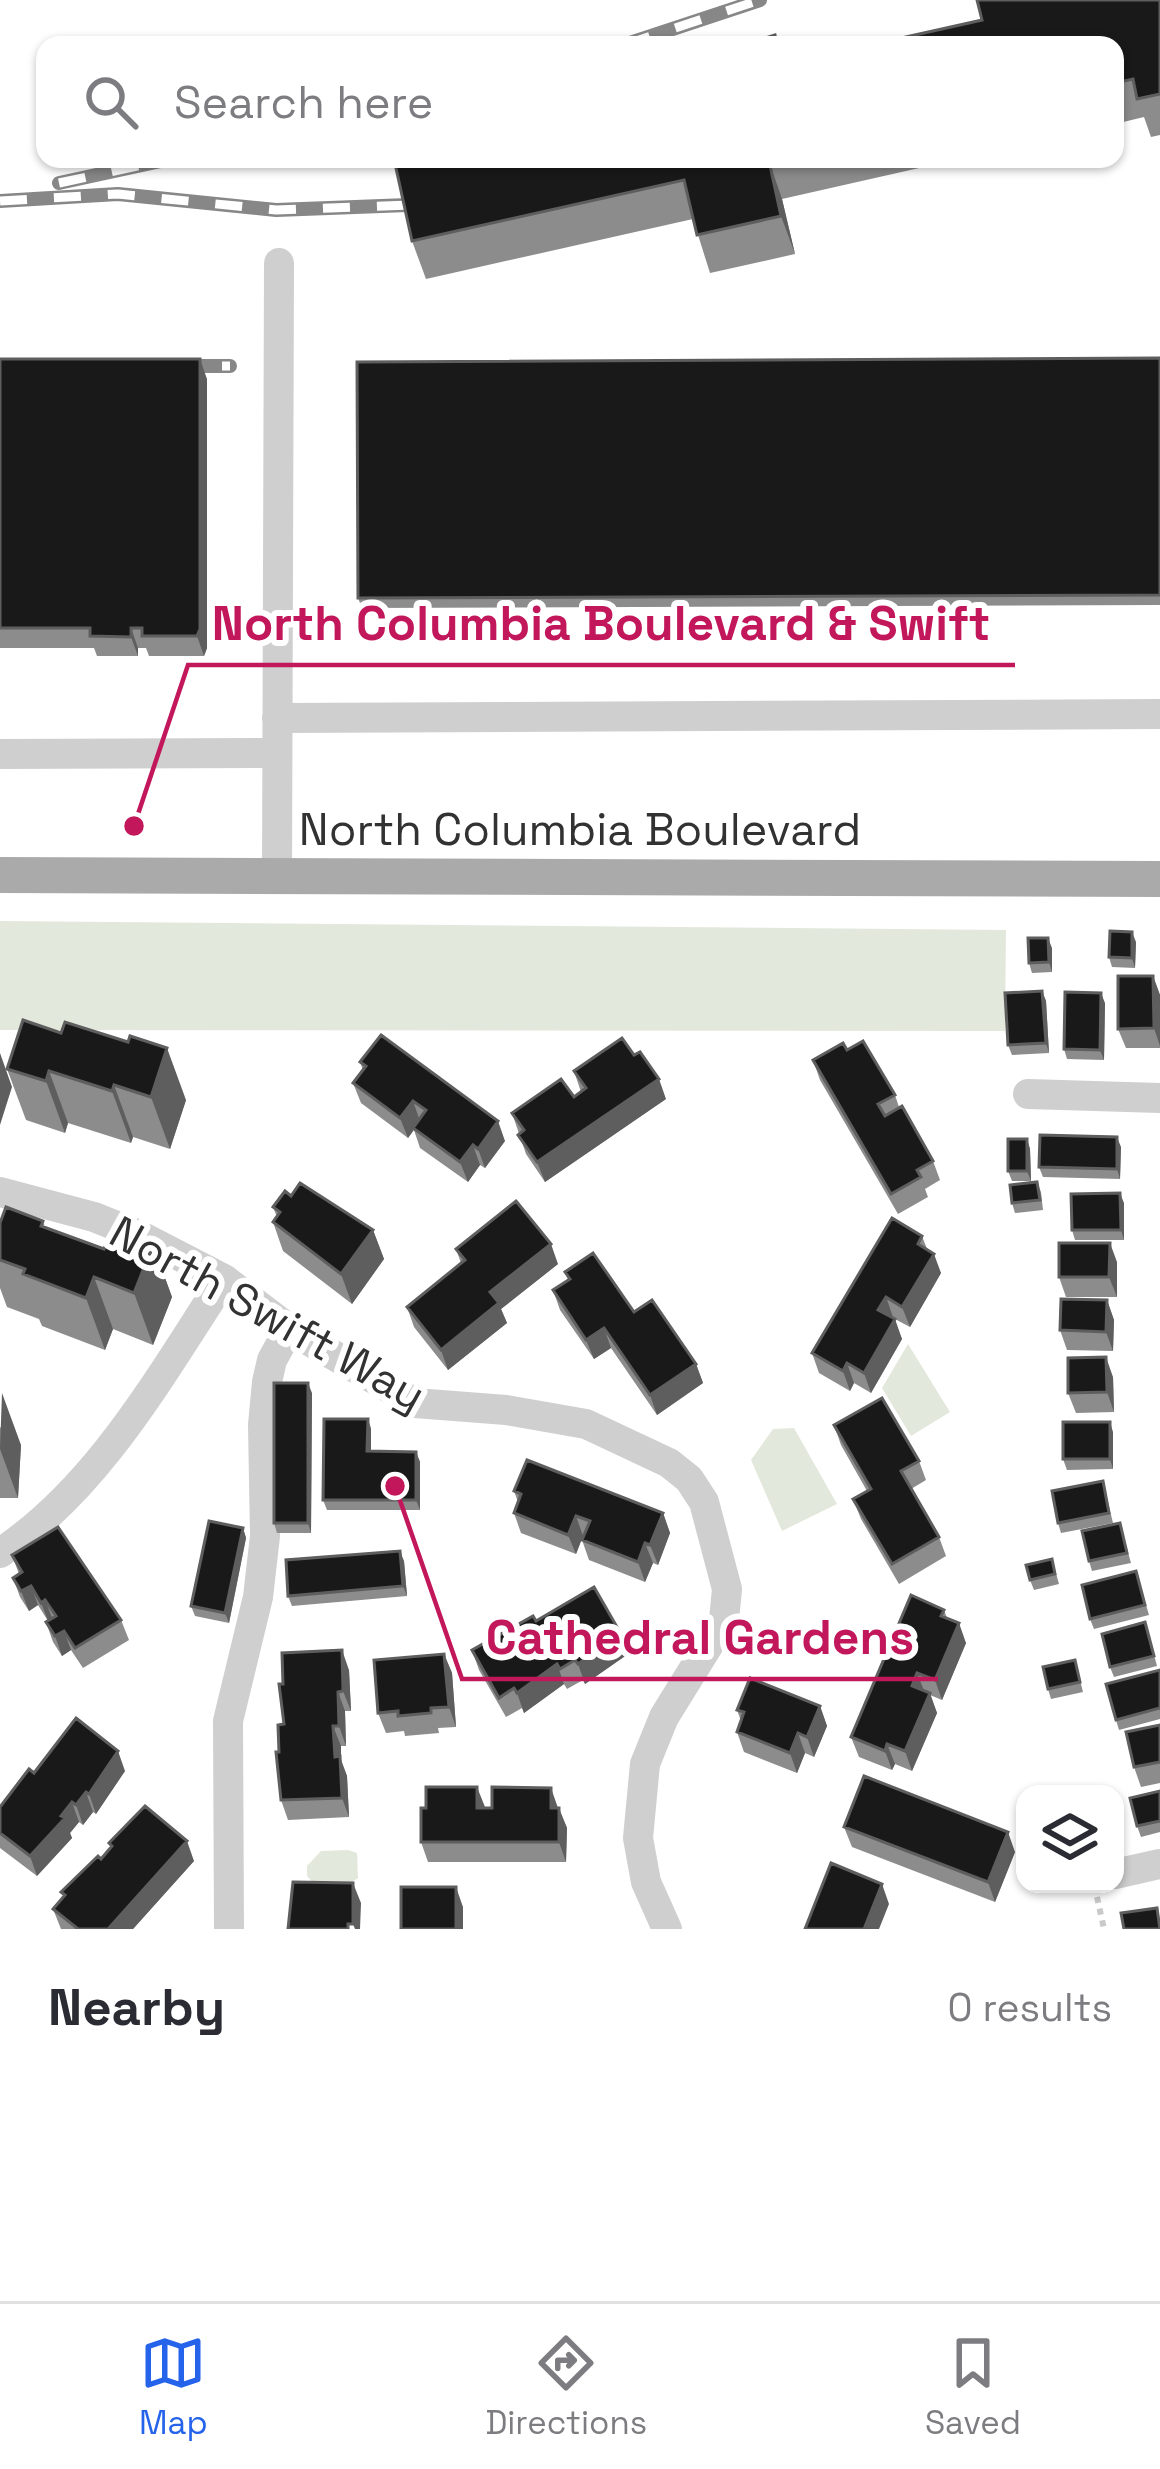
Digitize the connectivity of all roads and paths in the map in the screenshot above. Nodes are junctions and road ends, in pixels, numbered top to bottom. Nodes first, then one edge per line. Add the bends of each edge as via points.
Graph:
1 (278, 263) dead end
2 (1160, 714) edge
3 (277, 718) junction
4 (277, 753) junction
5 (0, 754) edge
6 (0, 875) edge
7 (277, 877) junction
8 (1160, 879) edge
9 (1028, 1094) dead end
10 (1160, 1098) edge
11 (0, 1192) edge
12 (224, 1280) junction
13 (289, 1329) junction
14 (0, 1553) edge
15 (1160, 1864) edge
16 (1124, 1872) edge
17 (1100, 1893) edge
18 (229, 1929) edge
19 (667, 1929) edge
20 (1104, 1929) edge

1 - 3 street
2 - 3 street
3 - 4 street
4 - 5 street
4 - 7 street
6 - 7 main road, North Columbia Boulevard
7 - 8 main road, North Columbia Boulevard
9 - 10 street
11 - 12 street, North Swift Way via 94,1217
12 - 13 street, North Swift Way
12 - 14 street via 139,1408 64,1501
13 - 18 street via 267,1382 265,1536 228,1720
13 - 19 street, North Swift Way via 415,1403 586,1424 669,1463 704,1502 727,1589 724,1620 664,1717 640,1802 646,1882
15 - 16 street
17 - 20 path

